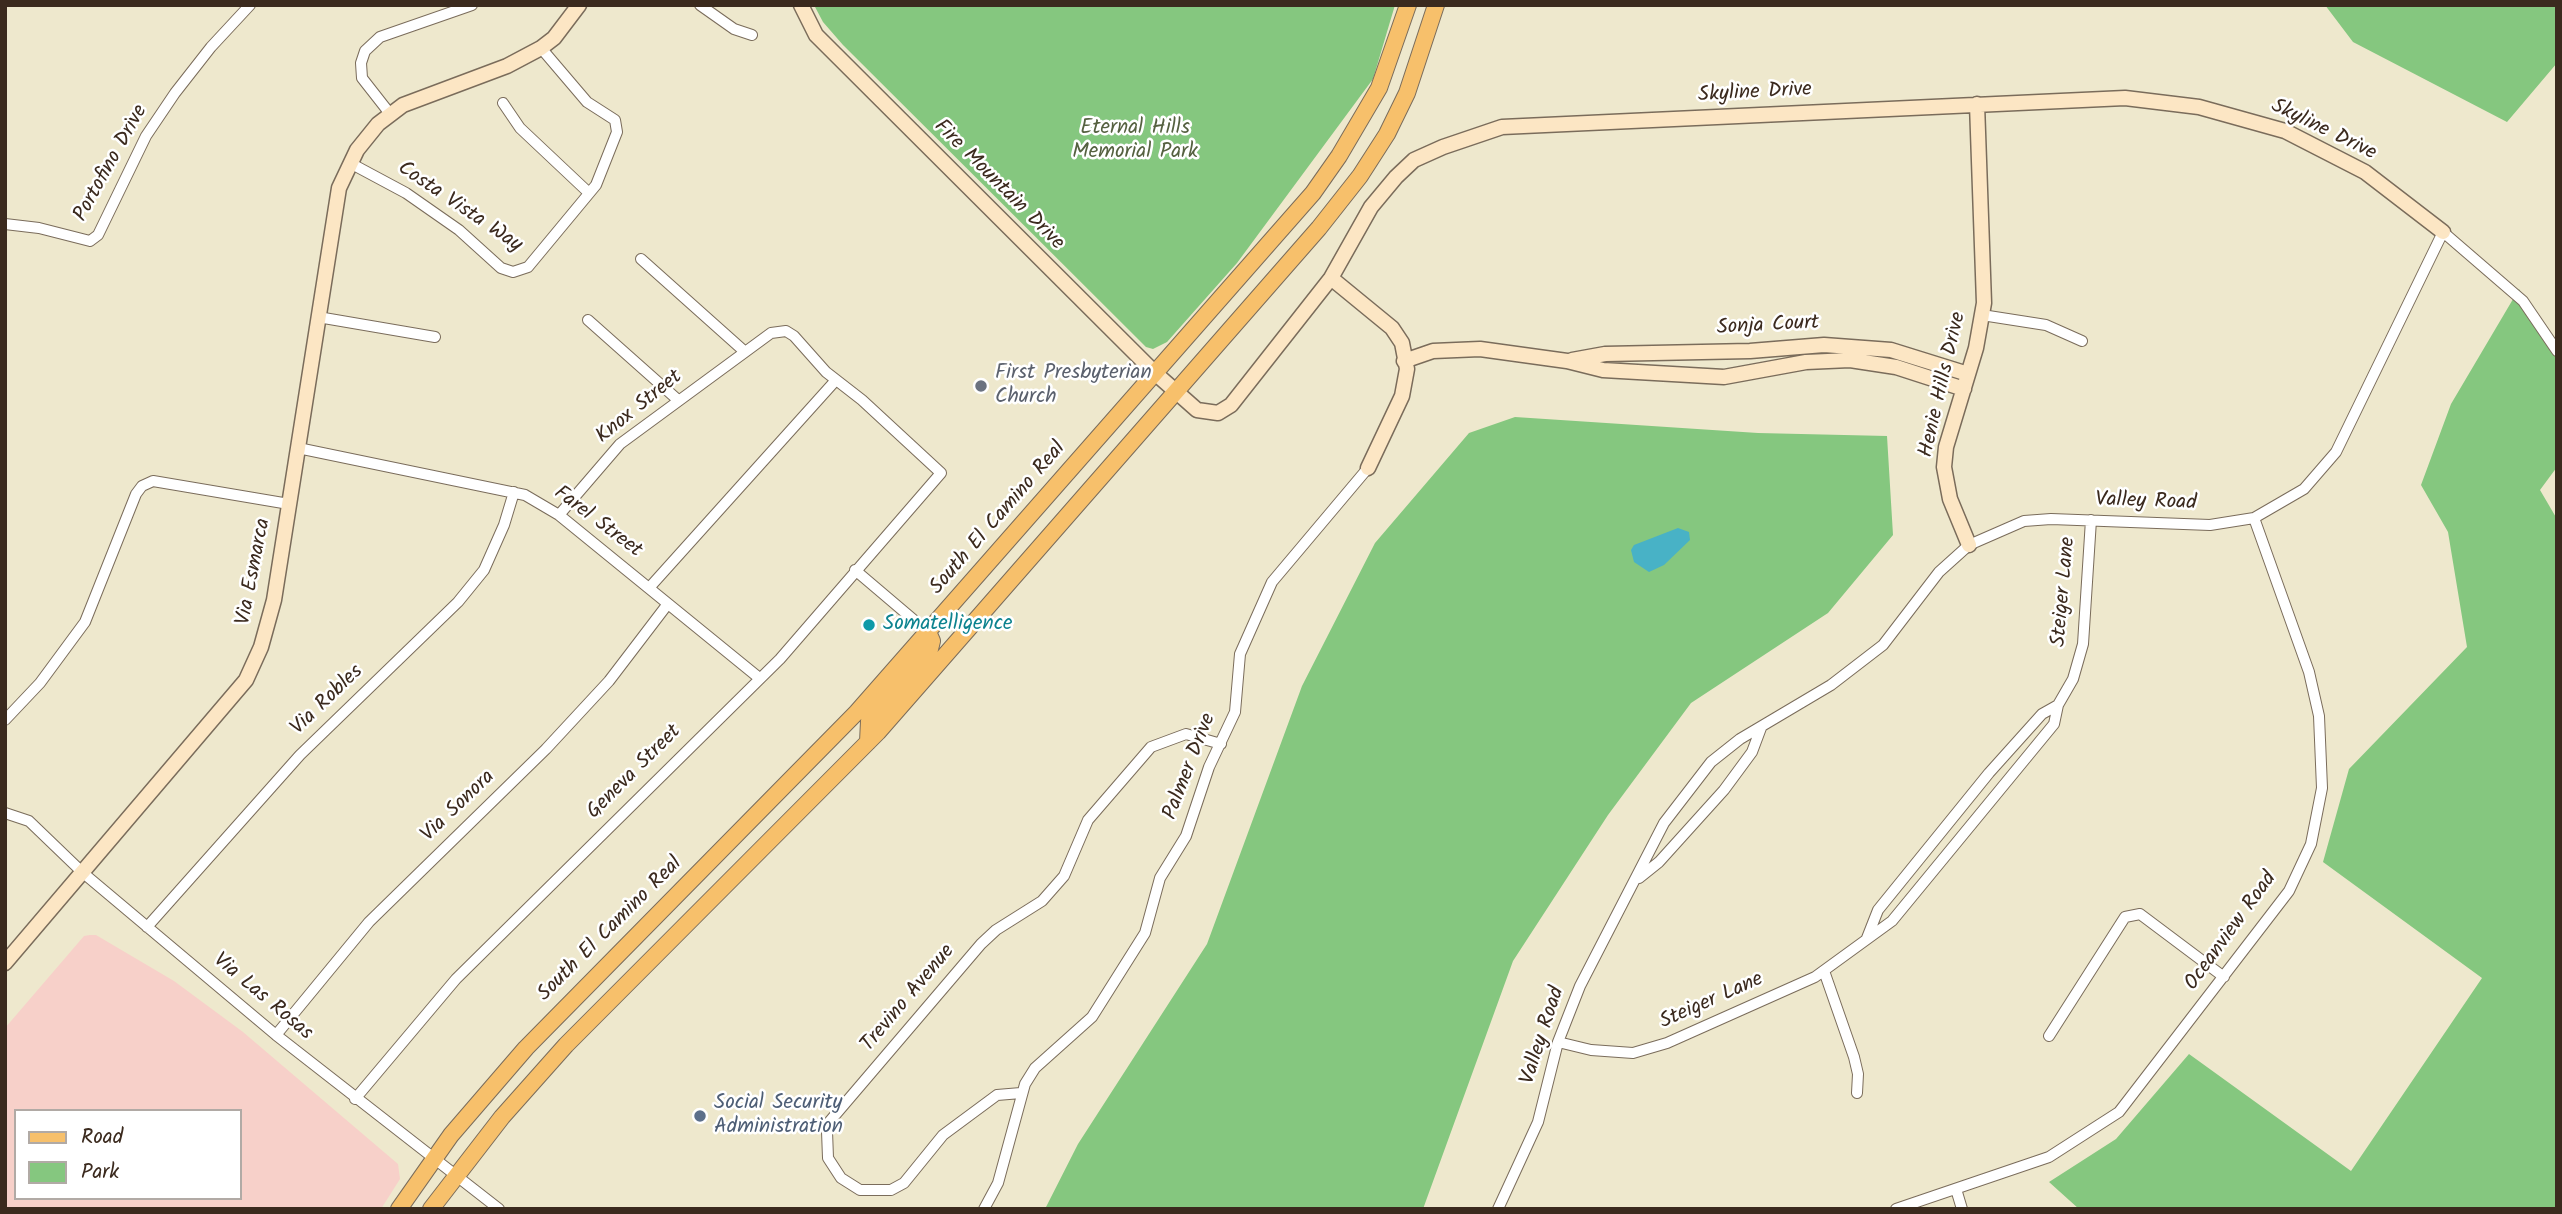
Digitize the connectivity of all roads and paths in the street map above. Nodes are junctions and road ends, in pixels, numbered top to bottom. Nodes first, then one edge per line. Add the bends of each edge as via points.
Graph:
1 (250, 5) edge
2 (472, 5) edge
3 (579, 5) edge
4 (700, 5) edge
5 (801, 5) edge
6 (1408, 5) edge
7 (1436, 5) edge
8 (752, 35) dead end
9 (541, 48) junction
10 (503, 103) dead end
11 (1977, 104) junction
12 (391, 115) junction
13 (351, 163) junction
14 (589, 193) junction
15 (5, 223) edge
16 (2443, 232) junction
17 (641, 259) dead end
18 (1331, 278) junction
19 (1982, 315) junction
20 (318, 317) junction
21 (588, 320) dead end
22 (435, 337) dead end
23 (2082, 341) dead end
24 (744, 351) junction
25 (2557, 351) edge
26 (1404, 361) junction
27 (1567, 361) junction
28 (1155, 373) junction
29 (836, 380) junction
30 (1966, 381) junction
31 (1174, 391) junction
32 (678, 400) junction
33 (298, 448) junction
34 (1368, 468) joint
35 (514, 492) junction
36 (289, 504) junction
37 (559, 514) junction
38 (2254, 518) junction
39 (2091, 520) junction
40 (1969, 545) junction
41 (855, 570) junction
42 (649, 588) junction
43 (667, 605) junction
44 (928, 632) junction
45 (758, 677) junction
46 (2058, 705) junction
47 (5, 720) edge
48 (1761, 728) junction
49 (868, 742) junction
50 (1220, 744) junction
51 (5, 813) edge
52 (82, 872) junction
53 (1637, 880) junction
54 (147, 927) junction
55 (1867, 940) junction
56 (5, 963) edge
57 (1824, 971) junction
58 (2224, 977) junction
59 (276, 1035) junction
60 (2049, 1036) dead end
61 (1558, 1042) junction
62 (1021, 1093) junction
63 (1857, 1093) dead end
64 (355, 1099) junction
65 (434, 1159) junction
66 (456, 1175) junction
67 (1956, 1189) junction
68 (399, 1209) edge
69 (431, 1209) edge
70 (499, 1209) edge
71 (984, 1209) edge
72 (1498, 1209) edge
73 (1896, 1209) edge
74 (1962, 1209) edge

1 - 15 street, Portofino Drive via 174,93 146,136 98,235 90,241
2 - 12 street via 380,37 365,51 362,78
3 - 9 street
4 - 8 street via 734,29
5 - 28 street, Fire Mountain Drive via 816,35
6 - 28 main road, South El Camino Real via 1379,88 1339,156 1313,193
7 - 31 main road via 1407,93 1360,176
9 - 12 street via 507,66 403,105
9 - 14 street, Costa Vista Way via 587,102 615,120 617,132
10 - 14 street via 520,128
11 - 16 street, Skyline Drive via 2125,98 2199,107 2256,121 2365,172
11 - 18 street, Skyline Drive via 1502,127 1414,160 1371,207
11 - 19 street, Henie Hills Drive
12 - 13 street via 357,150
13 - 14 street, Costa Vista Way via 406,193 459,230 501,268 513,272 528,267
13 - 20 street, Via Esmarca via 339,188
16 - 25 street via 2523,301
16 - 38 street, Valley Road via 2336,452 2304,489
17 - 24 street
18 - 26 street, Palmer Drive via 1392,328 1402,344
18 - 31 street, Skyline Drive via 1231,405 1218,413 1197,410
19 - 23 street via 2046,325
19 - 30 street, Henie Hills Drive
20 - 22 street
20 - 33 street, Via Esmarca
21 - 32 street
24 - 29 street, Knox Street via 771,333 786,331
24 - 32 street, Knox Street
26 - 27 street, Sonja Court via 1433,351 1480,349
26 - 34 street, Palmer Drive via 1402,396
27 - 30 street, Sonja Court via 1603,370 1724,377 1806,362 1850,360
27 - 30 street, Sonja Court via 1605,354 1824,345 1891,350
28 - 31 street, Fire Mountain Drive
28 - 44 main road, South El Camino Real
29 - 41 street, Geneva Street via 941,473
29 - 42 street
30 - 40 street, Henie Hills Drive via 1944,467 1950,499
31 - 49 main road
32 - 37 street, Knox Street via 620,444
33 - 35 street, Farel Street
33 - 36 street, Via Esmarca
34 - 50 street, Palmer Drive via 1272,582 1240,654 1235,712
35 - 37 street, Farel Street
35 - 54 street, Via Robles via 484,570 458,602 300,755
36 - 47 street via 153,481 142,486 85,622 40,683
36 - 52 street, Via Esmarca via 274,600 246,680
37 - 42 street, Farel Street
38 - 39 street, Valley Road via 2210,525
38 - 58 street, Oceanview Road via 2310,675 2319,716 2322,788 2311,844 2289,891
39 - 40 street, Valley Road via 2024,522
39 - 46 street, Steiger Lane via 2082,644 2073,679
40 - 48 street, Valley Road via 1939,572 1883,645 1831,685
41 - 44 street
41 - 45 street, Geneva Street via 780,659
42 - 43 street, Farel Street
43 - 45 street, Farel Street
43 - 59 street, Via Sonora via 609,681 369,922
44 - 49 main road via 930,649 869,721
44 - 65 main road, South El Camino Real via 833,737 526,1048
45 - 64 street, Geneva Street via 456,979
46 - 55 street, Steiger Lane via 2054,724 1999,792 1892,921
46 - 55 street, Steiger Lane via 2042,714 1989,773 1878,910
48 - 53 street, Valley Road via 1752,752 1724,789
48 - 53 street, Valley Road via 1711,762 1664,823
49 - 66 main road via 573,1037
50 - 62 street, Palmer Drive via 1186,836 1160,878 1145,933 1092,1017 1035,1068
50 - 62 street, Trevino Avenue via 1186,734 1151,747 1088,820 1064,876 1042,901 981,944 830,1122 828,1158 841,1178 860,1191 891,1190 904,1183 943,1135 997,1095
51 - 52 street, Via Las Rosas via 30,821
52 - 54 street, Via Las Rosas
52 - 56 street, Via Esmarca
53 - 61 street, Valley Road via 1580,986
54 - 59 street, Via Las Rosas
55 - 57 street, Steiger Lane
57 - 61 street, Steiger Lane via 1667,1043 1633,1053
57 - 63 street via 1854,1057
58 - 60 street via 2140,914 2125,917
58 - 67 street, Oceanview Road via 2119,1112 2049,1157
59 - 64 street, Via Las Rosas
61 - 72 street, Valley Road via 1538,1122
62 - 71 street, Palmer Drive via 998,1183
64 - 65 street, Via Las Rosas
65 - 66 street, Via Las Rosas
65 - 68 main road, South El Camino Real
66 - 69 main road
66 - 70 street, Via Las Rosas
67 - 73 street, Oceanview Road
67 - 74 street

